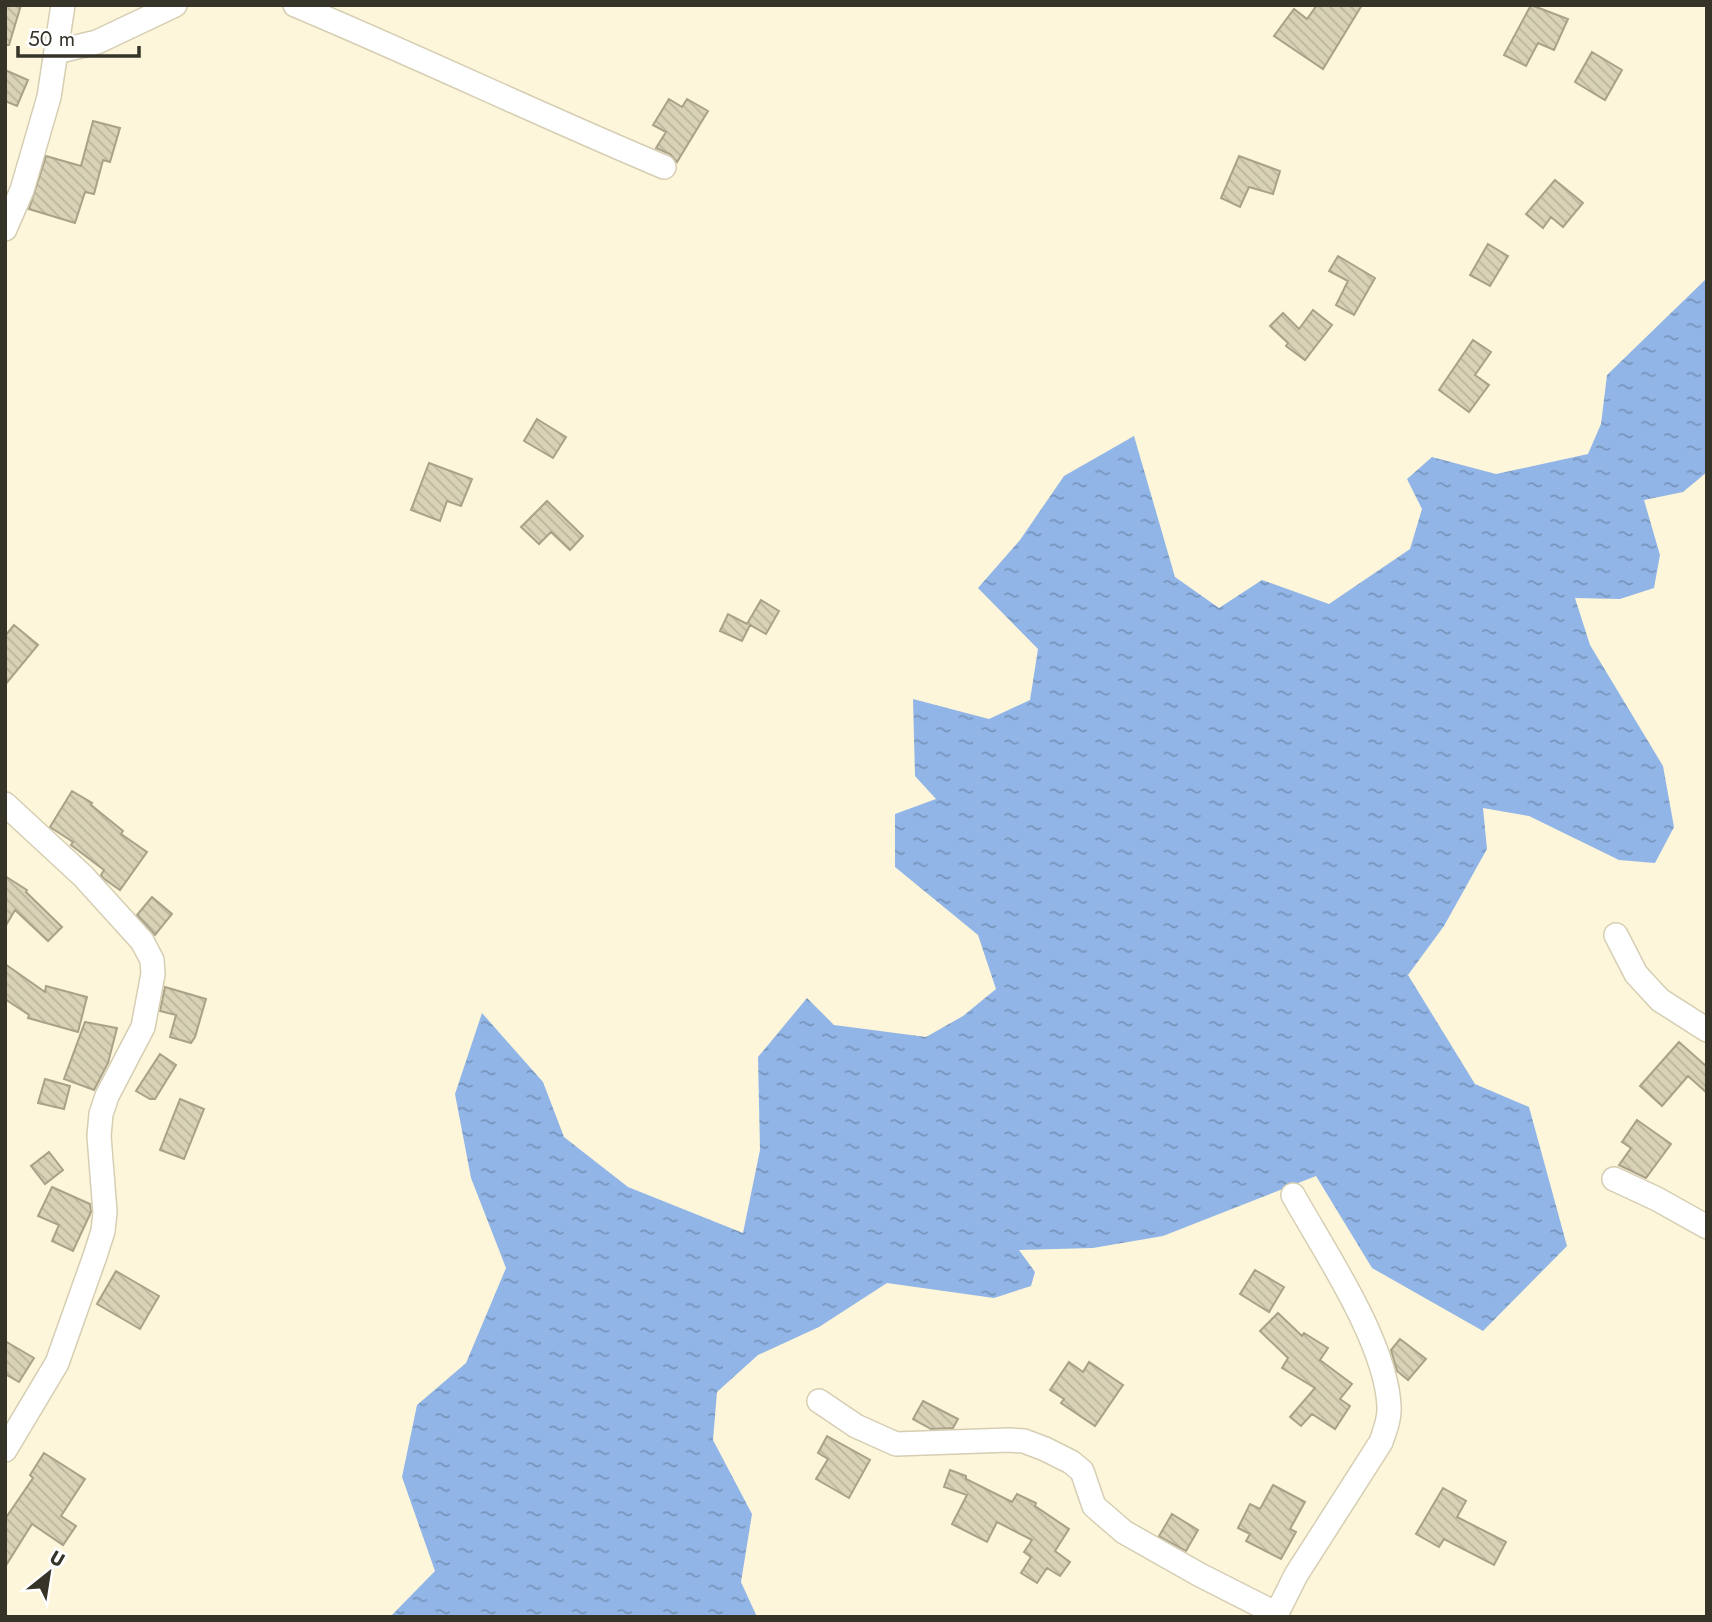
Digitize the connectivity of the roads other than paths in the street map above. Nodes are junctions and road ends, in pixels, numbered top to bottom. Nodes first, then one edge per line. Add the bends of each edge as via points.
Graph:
1 (63, 5) edge
2 (175, 5) edge
3 (295, 5) edge
4 (56, 52) junction
5 (664, 167) dead end
6 (5, 229) edge
7 (5, 804) edge
8 (1616, 935) dead end
9 (1707, 1030) edge
10 (1614, 1179) dead end
11 (1293, 1195) dead end
12 (1707, 1227) edge
13 (819, 1401) dead end
14 (5, 1450) edge
15 (1275, 1615) edge

1 - 4 street
2 - 4 street via 97,42
3 - 5 street
4 - 6 street via 32,158
7 - 14 street via 83,876 142,941 153,974 143,1027 101,1114 103,1231 57,1363
8 - 9 street via 1636,974 1660,1000
10 - 12 street
11 - 15 street via 1367,1330 1390,1406 1381,1442
13 - 15 street via 856,1426 897,1444 1009,1440 1045,1449 1082,1471 1094,1506 1124,1532

